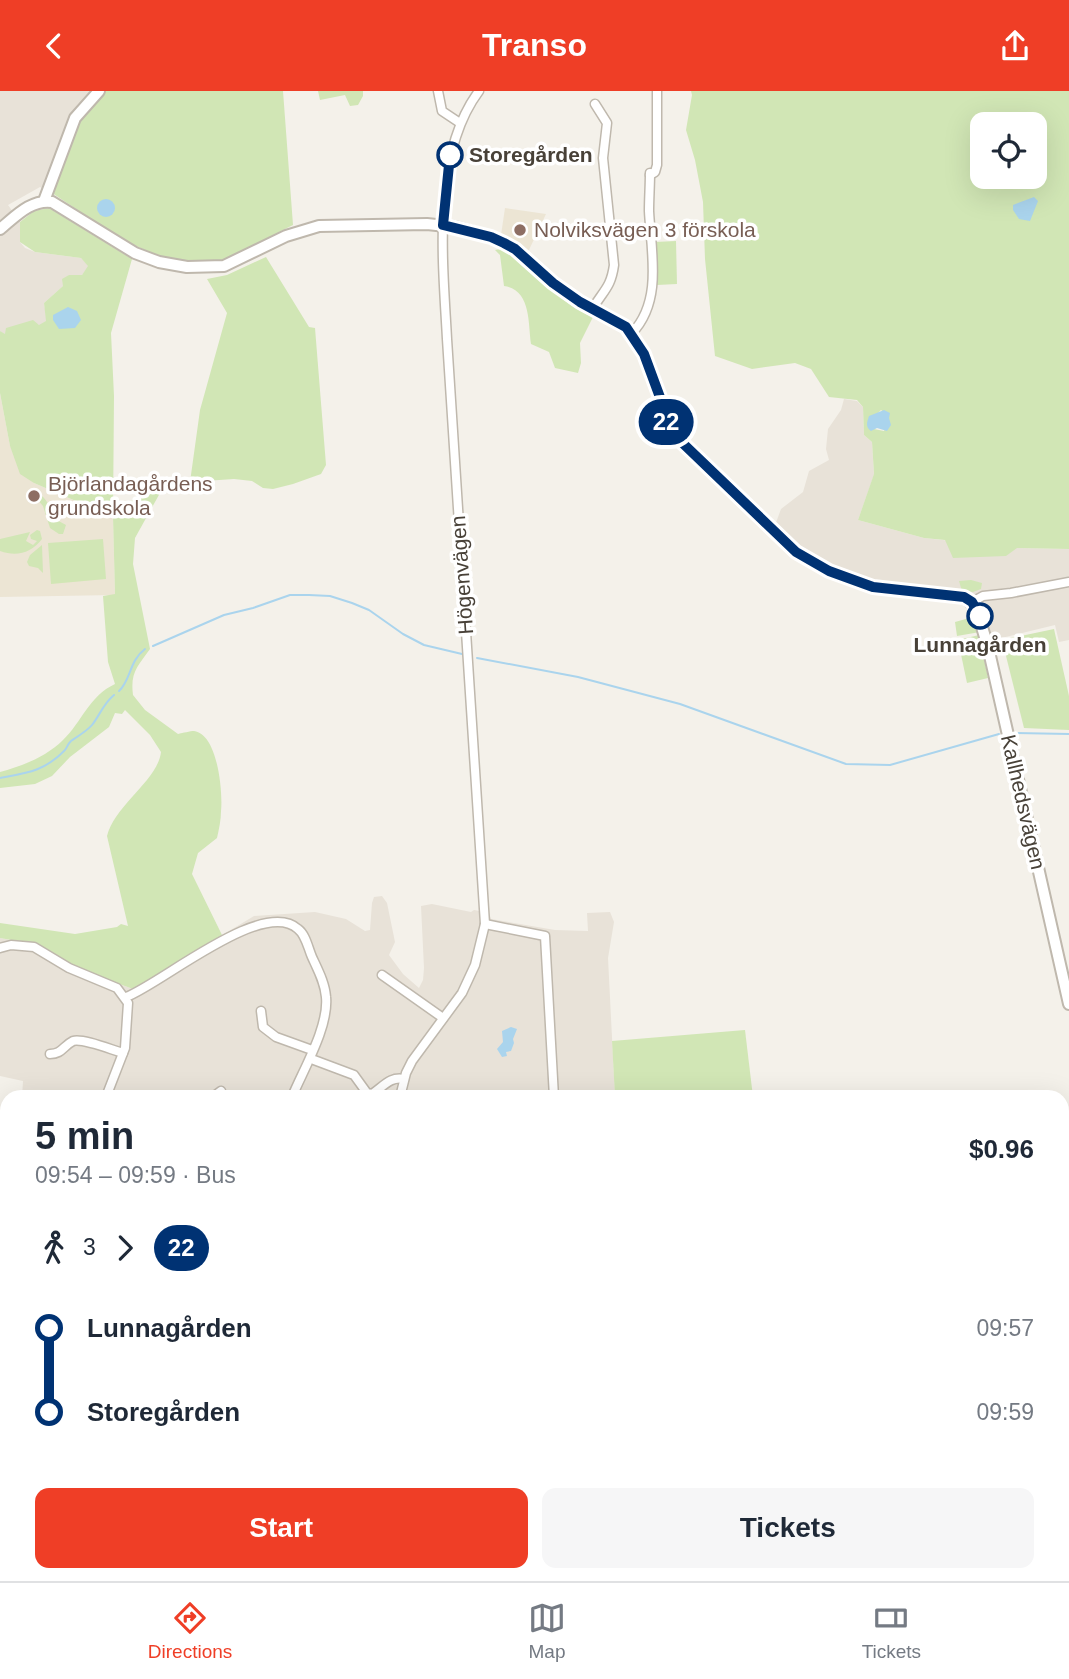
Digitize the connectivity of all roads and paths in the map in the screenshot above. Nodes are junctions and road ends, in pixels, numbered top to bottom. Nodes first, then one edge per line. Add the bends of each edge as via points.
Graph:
1 (99, 91) edge
2 (438, 91) edge
3 (479, 91) edge
4 (657, 91) edge
5 (595, 104) dead end
6 (460, 123) junction
7 (44, 201) junction
8 (443, 225) junction
9 (0, 229) edge
10 (593, 308) junction
11 (632, 333) junction
12 (1069, 582) edge
13 (972, 602) junction
14 (485, 924) junction
15 (0, 948) edge
16 (382, 975) dead end
17 (126, 997) junction
18 (1069, 1004) edge
19 (261, 1011) dead end
20 (443, 1019) junction
21 (312, 1050) junction
22 (123, 1053) junction
23 (50, 1054) dead end
24 (314, 1060) dead end
25 (404, 1079) junction
26 (109, 1090) edge
27 (295, 1090) edge
28 (365, 1090) edge
29 (377, 1090) edge
30 (403, 1090) edge
31 (554, 1090) edge

1 - 7 street via 75,118
2 - 6 street via 443,111
3 - 6 street, Högenvägen
4 - 11 street via 657,165 650,174 649,208 654,283
5 - 10 street via 607,123 603,158 614,265 608,290
6 - 8 street, Högenvägen via 450,155
7 - 8 street via 59,205 135,253 187,267 225,266 286,236 319,226
7 - 9 street
8 - 10 street via 491,237 515,249 564,291
8 - 14 street, Högenvägen
10 - 11 street
11 - 13 street via 670,431 796,552 865,585 954,595
12 - 13 street via 983,596
13 - 18 street, Kallhedsvägen via 983,625
14 - 20 street, Högenvägen via 468,980
14 - 31 street via 545,936
15 - 17 street via 34,947 117,988
16 - 20 street
17 - 21 street via 237,932 290,924 305,940 325,989 325,1011
17 - 22 street
19 - 21 street via 263,1027 270,1033
20 - 25 street, Högenvägen
21 - 27 street
22 - 23 street via 81,1040
22 - 26 street
24 - 28 street via 354,1075
25 - 29 street via 395,1078
25 - 30 street, Högenvägen

